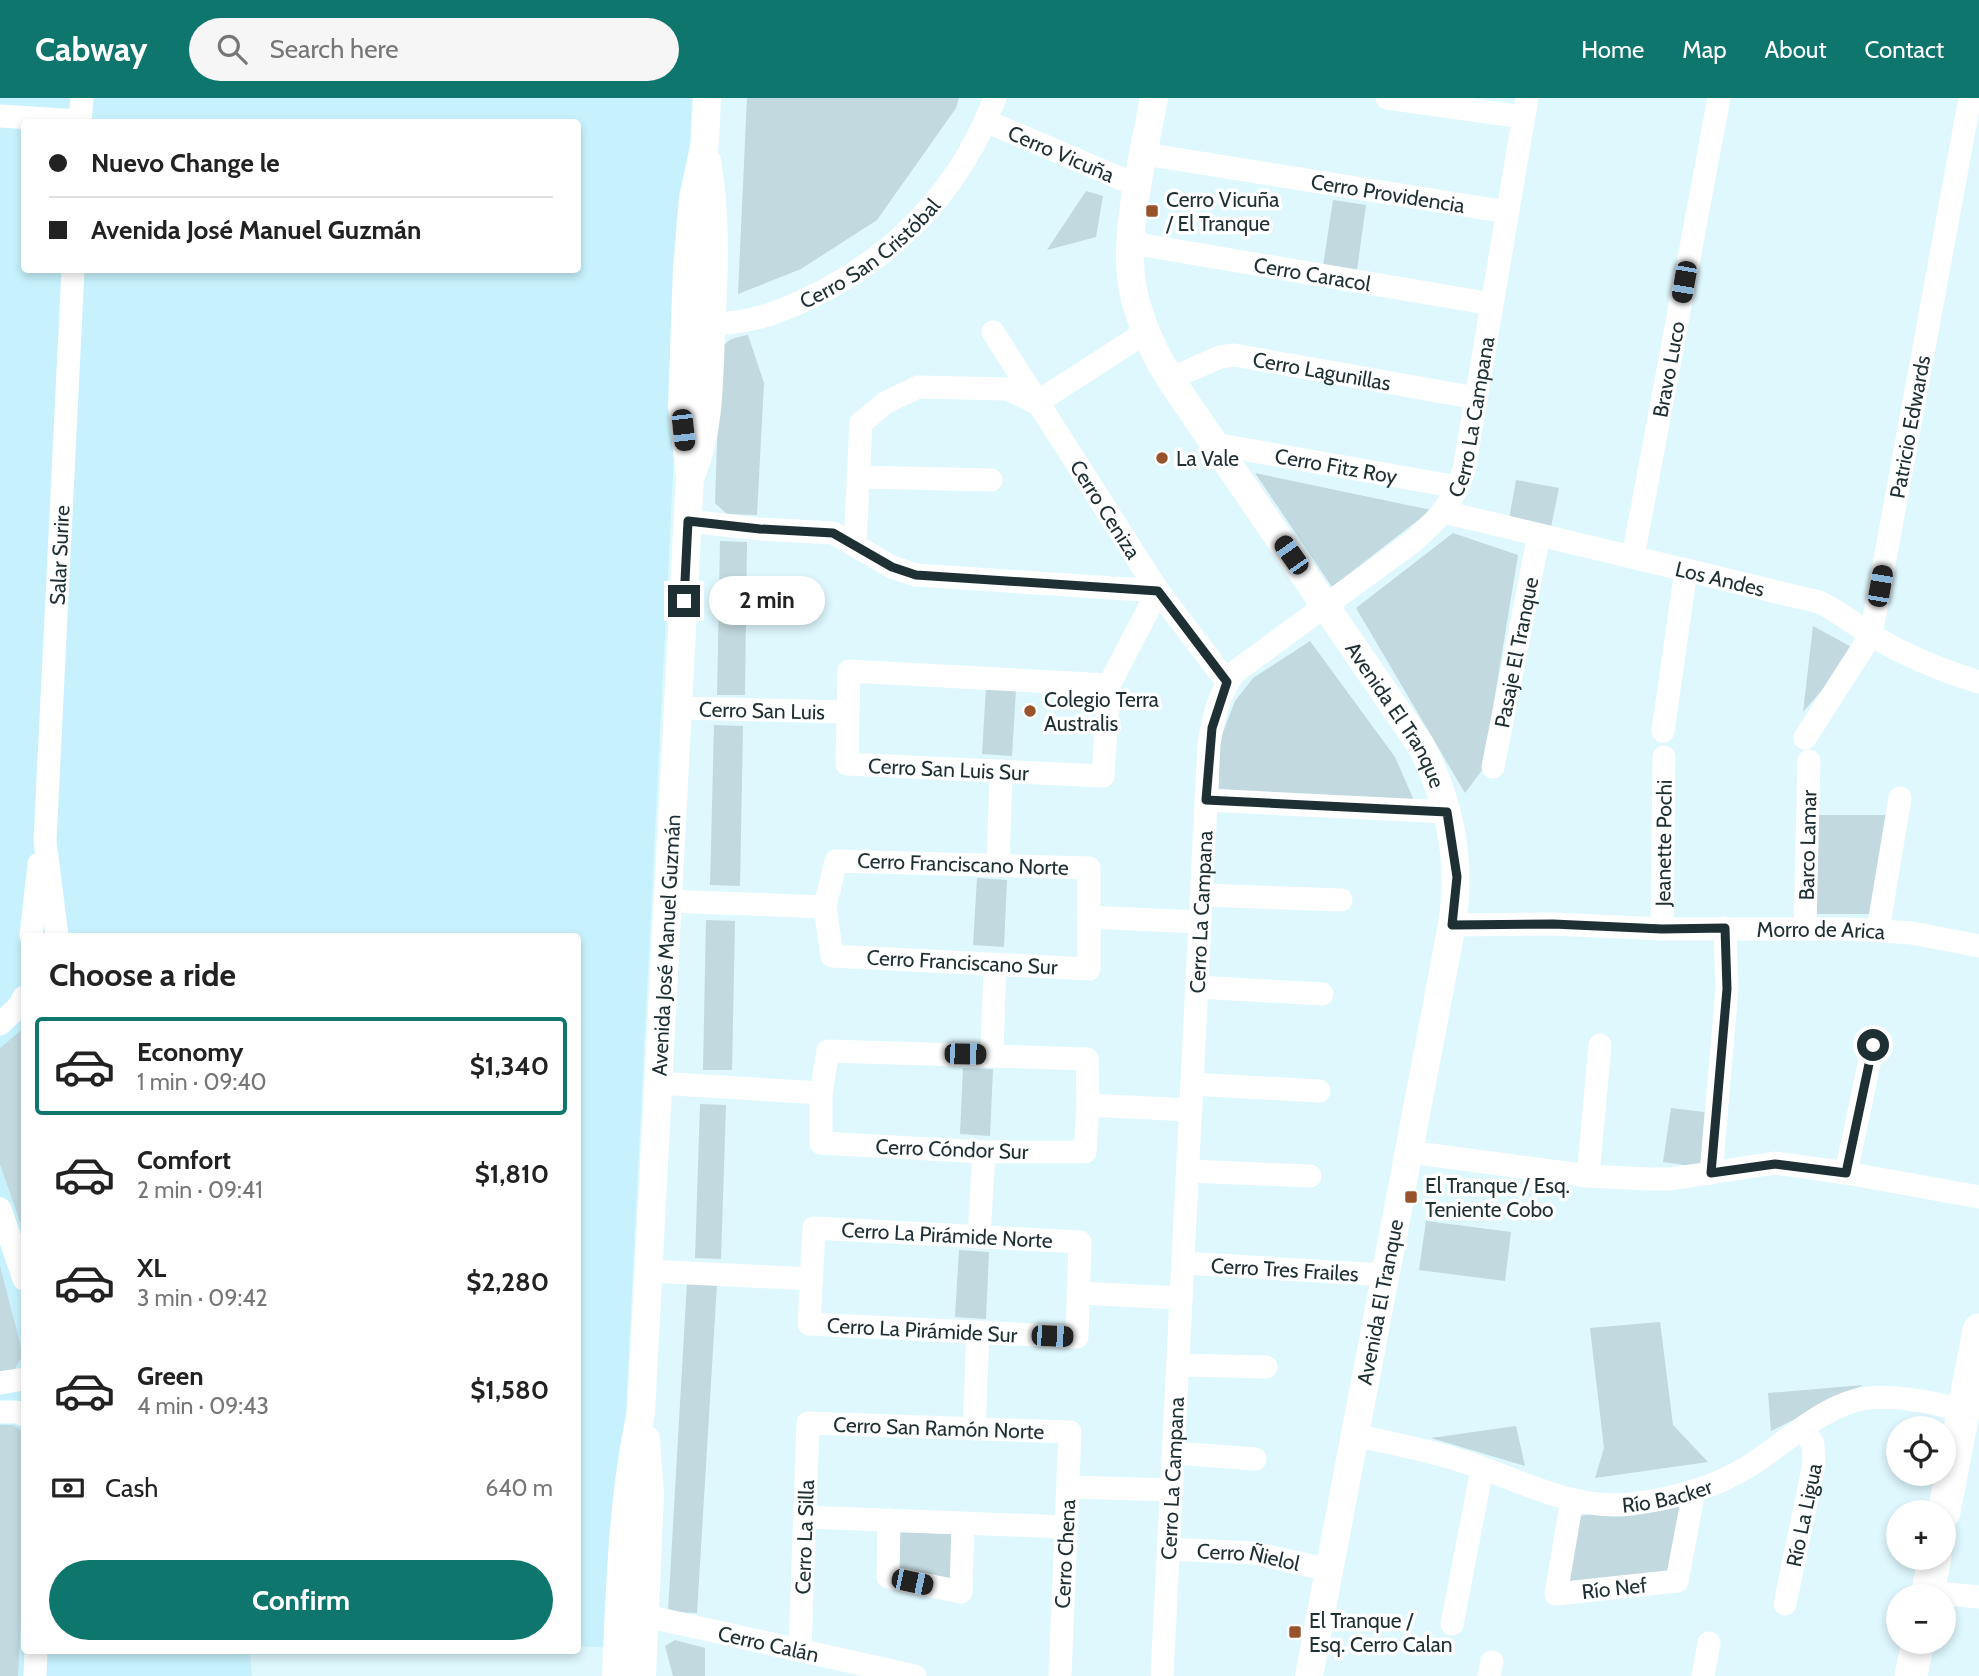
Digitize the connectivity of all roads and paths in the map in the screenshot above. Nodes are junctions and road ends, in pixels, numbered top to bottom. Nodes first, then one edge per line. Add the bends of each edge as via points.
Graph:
1 (707, 98) edge
2 (995, 98) edge
3 (1154, 98) edge
4 (1387, 98) edge
5 (1718, 98) edge
6 (1970, 98) edge
7 (1525, 108) edge
8 (81, 114) edge
9 (0, 116) edge
10 (986, 121) junction
11 (1144, 154) junction
12 (1138, 186) junction
13 (1507, 212) junction
14 (1131, 243) junction
15 (73, 273) edge
16 (1492, 304) junction
17 (698, 324) junction
18 (993, 332) dead end
19 (1146, 332) junction
20 (1170, 379) junction
21 (1476, 398) junction
22 (1037, 403) junction
23 (1214, 444) junction
24 (860, 477) junction
25 (991, 480) dead end
26 (1458, 487) junction
27 (1444, 512) junction
28 (688, 521) junction
29 (1539, 535) junction
30 (855, 544) junction
31 (1633, 557) junction
32 (1686, 570) junction
33 (1158, 591) junction
34 (1325, 604) junction
35 (1871, 635) junction
36 (1227, 682) junction
37 (1979, 682) edge
38 (1109, 685) junction
39 (678, 708) junction
40 (847, 712) junction
41 (1663, 731) dead end
42 (1805, 738) dead end
43 (1664, 757) dead end
44 (1809, 761) dead end
45 (1493, 767) dead end
46 (1001, 771) junction
47 (1900, 798) dead end
48 (1206, 800) junction
49 (1447, 812) junction
50 (45, 841) junction
51 (998, 864) junction
52 (1202, 895) junction
53 (1340, 900) dead end
54 (667, 901) junction
55 (825, 907) junction
56 (1089, 917) junction
57 (1200, 922) junction
58 (1452, 925) junction
59 (1805, 927) junction
60 (1725, 928) junction
61 (1662, 929) junction
62 (1878, 930) junction
63 (31, 933) edge
64 (57, 933) edge
65 (1979, 946) edge
66 (995, 964) junction
67 (1197, 987) junction
68 (1322, 994) dead end
69 (21, 1002) edge
70 (0, 1024) edge
71 (1601, 1045) dead end
72 (1873, 1045) dead end
73 (992, 1054) junction
74 (657, 1083) junction
75 (1192, 1084) junction
76 (1319, 1091) dead end
77 (821, 1093) junction
78 (1088, 1105) junction
79 (1191, 1110) junction
80 (984, 1152) junction
81 (1409, 1152) junction
82 (1188, 1171) junction
83 (1711, 1173) junction
84 (1846, 1173) junction
85 (1310, 1176) dead end
86 (1588, 1176) junction
87 (1979, 1197) edge
88 (0, 1209) edge
89 (979, 1237) junction
90 (1183, 1262) junction
91 (21, 1270) edge
92 (648, 1271) junction
93 (1385, 1275) junction
94 (812, 1279) junction
95 (1079, 1293) junction
96 (1181, 1298) junction
97 (1979, 1330) edge
98 (978, 1332) junction
99 (1178, 1365) junction
100 (1266, 1367) dead end
101 (21, 1379) edge
102 (0, 1382) edge
103 (1964, 1410) junction
104 (0, 1412) edge
105 (21, 1414) edge
106 (808, 1423) joint
107 (974, 1429) junction
108 (1803, 1429) junction
109 (1070, 1432) joint
110 (1354, 1435) junction
111 (1174, 1453) junction
112 (1255, 1459) dead end
113 (1482, 1469) junction
114 (1069, 1487) junction
115 (1172, 1490) junction
116 (1694, 1491) junction
117 (1572, 1500) junction
118 (1946, 1500) edge
119 (806, 1517) junction
120 (889, 1520) junction
121 (963, 1523) junction
122 (1066, 1527) junction
123 (1169, 1549) junction
124 (1328, 1570) junction
125 (1956, 1596) edge
126 (1979, 1597) edge
127 (1785, 1604) dead end
128 (632, 1613) junction
129 (1452, 1623) dead end
130 (1709, 1643) dead end
131 (800, 1651) junction
132 (36, 1654) edge
133 (1916, 1654) edge
134 (35, 1676) edge
135 (617, 1676) edge
136 (642, 1676) edge
137 (915, 1676) edge
138 (1060, 1676) edge
139 (1163, 1676) edge
140 (1308, 1676) edge
141 (1703, 1676) edge
142 (1912, 1676) edge

1 - 17 street, Avenida José Manuel Guzmán via 705,143 690,221
2 - 10 street, Cerro San Cristóbal
3 - 11 street, Avenida El Tranque
4 - 7 street
5 - 31 street, Bravo Luco
6 - 35 street, Patricio Edwards
7 - 13 street, Cerro La Campana
8 - 9 street
10 - 12 street, Cerro Vicuña
10 - 17 street, Cerro San Cristóbal via 954,179 894,245 839,282 786,308 740,323
11 - 12 street, Avenida El Tranque
11 - 13 street, Cerro Providencia
12 - 14 street, Avenida El Tranque
13 - 16 street, Cerro La Campana
14 - 16 street, Cerro Caracol
14 - 19 street, Avenida El Tranque via 1133,289
15 - 50 street, Salar Surire
16 - 21 street, Cerro La Campana
17 - 28 street, Avenida José Manuel Guzmán via 707,419 690,477
18 - 22 street, Cerro Ceniza
19 - 20 street, Avenida El Tranque
19 - 22 street
20 - 21 street, Cerro Lagunillas via 1234,355
20 - 23 street, Avenida El Tranque
21 - 26 street, Cerro La Campana
22 - 24 street via 1008,389 918,387 885,403 861,423
22 - 33 street, Cerro Ceniza
23 - 26 street, Cerro Fitz Roy
23 - 34 street, Avenida El Tranque
24 - 25 street
24 - 30 street
26 - 27 street, Cerro La Campana
27 - 29 street, Los Andes
27 - 34 street, Cerro La Campana via 1411,543
28 - 30 street via 821,531
28 - 39 street, Avenida José Manuel Guzmán
29 - 31 street, Los Andes
29 - 45 street, Pasaje El Tranque
30 - 33 street via 892,567 916,575
31 - 32 street, Los Andes
32 - 35 street, Los Andes via 1819,602
32 - 41 street
33 - 36 street, Cerro Ceniza
33 - 38 street
34 - 36 street, Cerro La Campana
34 - 49 street, Avenida El Tranque via 1417,738
35 - 37 street, Los Andes via 1932,666
35 - 42 street, Patricio Edwards
36 - 48 street, Cerro La Campana via 1212,728
38 - 40 street via 849,671
38 - 46 street, Cerro San Luis Sur via 1103,776
39 - 40 street, Cerro San Luis
39 - 54 street, Avenida José Manuel Guzmán
40 - 46 street, Cerro San Luis Sur via 848,764
43 - 61 street, Jeanette Pochi
44 - 59 street, Barco Lamar
46 - 51 street
47 - 62 street
48 - 49 street
48 - 52 street, Cerro La Campana
49 - 58 street, Avenida El Tranque via 1457,877
50 - 63 street, Salar Surire
50 - 64 street, Salar Surire
51 - 55 street, Cerro Franciscano Norte via 836,861
51 - 56 street, Cerro Franciscano Norte via 1088,869
52 - 53 street
52 - 57 street, Cerro La Campana
54 - 55 street
54 - 74 street, Avenida José Manuel Guzmán
55 - 66 street, Cerro Franciscano Sur via 832,956
56 - 57 street
56 - 66 street, Cerro Franciscano Sur via 1089,969
57 - 67 street, Cerro La Campana
58 - 61 street, Morro de Arica
58 - 81 street, Avenida El Tranque
59 - 60 street, Morro de Arica
59 - 62 street, Morro de Arica
60 - 61 street, Morro de Arica
60 - 83 street via 1727,989
62 - 65 street, Morro de Arica
66 - 73 street
67 - 68 street
67 - 75 street, Cerro La Campana
69 - 70 street
71 - 86 street
72 - 84 street
73 - 77 street via 828,1051
73 - 78 street via 1087,1059
74 - 77 street
74 - 92 street, Avenida José Manuel Guzmán
75 - 76 street
75 - 79 street, Cerro La Campana
77 - 80 street, Cerro Cóndor Sur via 821,1143
78 - 79 street
78 - 80 street, Cerro Cóndor Sur via 1085,1152
79 - 82 street, Cerro La Campana
80 - 89 street
81 - 86 street
81 - 93 street, Avenida El Tranque
82 - 85 street
82 - 90 street, Cerro La Campana
83 - 84 street via 1775,1164
83 - 86 street via 1648,1179
84 - 87 street
88 - 91 street
89 - 94 street, Cerro La Pirámide Norte via 814,1228
89 - 95 street, Cerro La Pirámide Norte via 1080,1242
90 - 93 street, Cerro Tres Frailes
90 - 96 street, Cerro La Campana
92 - 94 street
92 - 128 street, Avenida José Manuel Guzmán via 641,1412 650,1494
93 - 110 street, Avenida El Tranque
94 - 98 street, Cerro La Pirámide Sur via 809,1324
95 - 96 street
95 - 98 street, Cerro La Pirámide Sur via 1077,1337
96 - 99 street, Cerro La Campana
97 - 103 main road
98 - 107 street
99 - 100 street
99 - 111 street, Cerro La Campana
101 - 102 street
103 - 108 street, Río Backer via 1909,1399 1868,1398 1831,1410
103 - 118 main road
104 - 105 street
106 - 107 street, Cerro San Ramón Norte
106 - 119 street, Cerro La Silla
107 - 109 street, Cerro San Ramón Norte
108 - 116 street, Río Backer via 1727,1479
108 - 127 street, Río La Ligua via 1813,1444 1814,1464
109 - 114 street, Cerro Chena
110 - 113 street, Río Backer
110 - 124 street, Avenida El Tranque
111 - 112 street
111 - 115 street, Cerro La Campana
113 - 117 street, Río Backer
113 - 129 street
114 - 115 street
114 - 122 street, Cerro Chena
115 - 123 street, Cerro La Campana
116 - 117 street, Río Backer via 1629,1504
116 - 117 street, Río Nef via 1677,1581 1556,1594
119 - 120 street
119 - 131 street, Cerro La Silla
120 - 121 street
120 - 121 street via 888,1577 961,1592
121 - 122 street
122 - 138 street, Cerro Chena
123 - 124 street, Cerro Ñielol via 1254,1553
123 - 139 street, Cerro La Campana
124 - 140 street, Avenida El Tranque
125 - 126 street
128 - 131 street, Cerro Calán
128 - 135 street, Avenida José Manuel Guzmán
128 - 136 street, Avenida José Manuel Guzmán
130 - 141 street
131 - 137 street, Cerro Calán
132 - 134 street
133 - 142 main road

